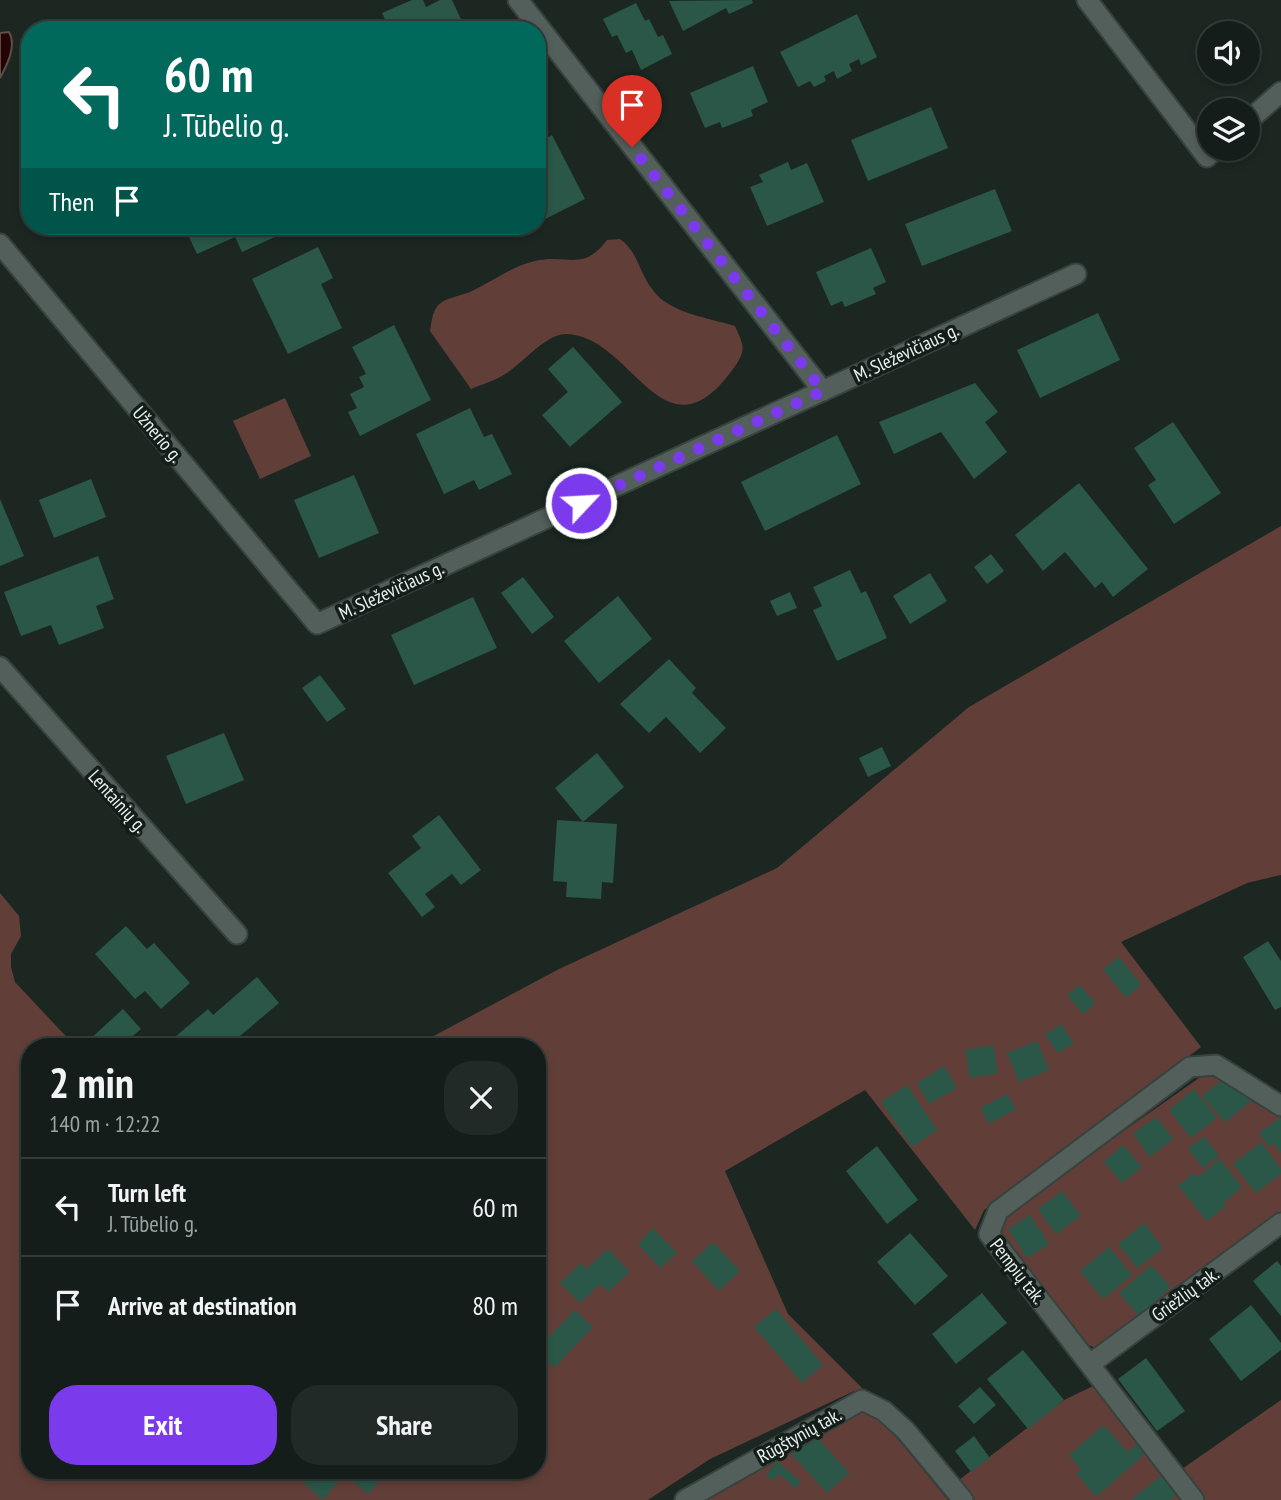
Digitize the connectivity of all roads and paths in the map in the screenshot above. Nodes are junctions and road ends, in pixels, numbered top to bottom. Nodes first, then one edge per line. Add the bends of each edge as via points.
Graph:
1 (518, 0) edge
2 (1087, 0) edge
3 (534, 21) edge
4 (546, 36) edge
5 (1281, 92) edge
6 (1260, 110) edge
7 (1197, 144) edge
8 (0, 244) edge
9 (1076, 274) dead end
10 (823, 391) junction
11 (317, 624) joint
12 (0, 667) edge
13 (237, 934) dead end
14 (1281, 1106) edge
15 (1281, 1223) edge
16 (1090, 1364) junction
17 (685, 1500) edge
18 (963, 1500) edge
19 (1195, 1500) edge

1 - 3 street
2 - 7 street
4 - 10 street
5 - 6 street
8 - 11 street, Užnerio g.
9 - 10 street, M. Sleževičiaus g.
10 - 11 street, M. Sleževičiaus g.
12 - 13 street, Lentainių g.
14 - 16 street, Pempių tak. via 1216,1065 1190,1067 998,1211 989,1234
15 - 16 street, Griežlių tak.
16 - 19 street, Pempių tak.
17 - 18 street, Rūgštynių tak. via 862,1400 884,1411 906,1431

